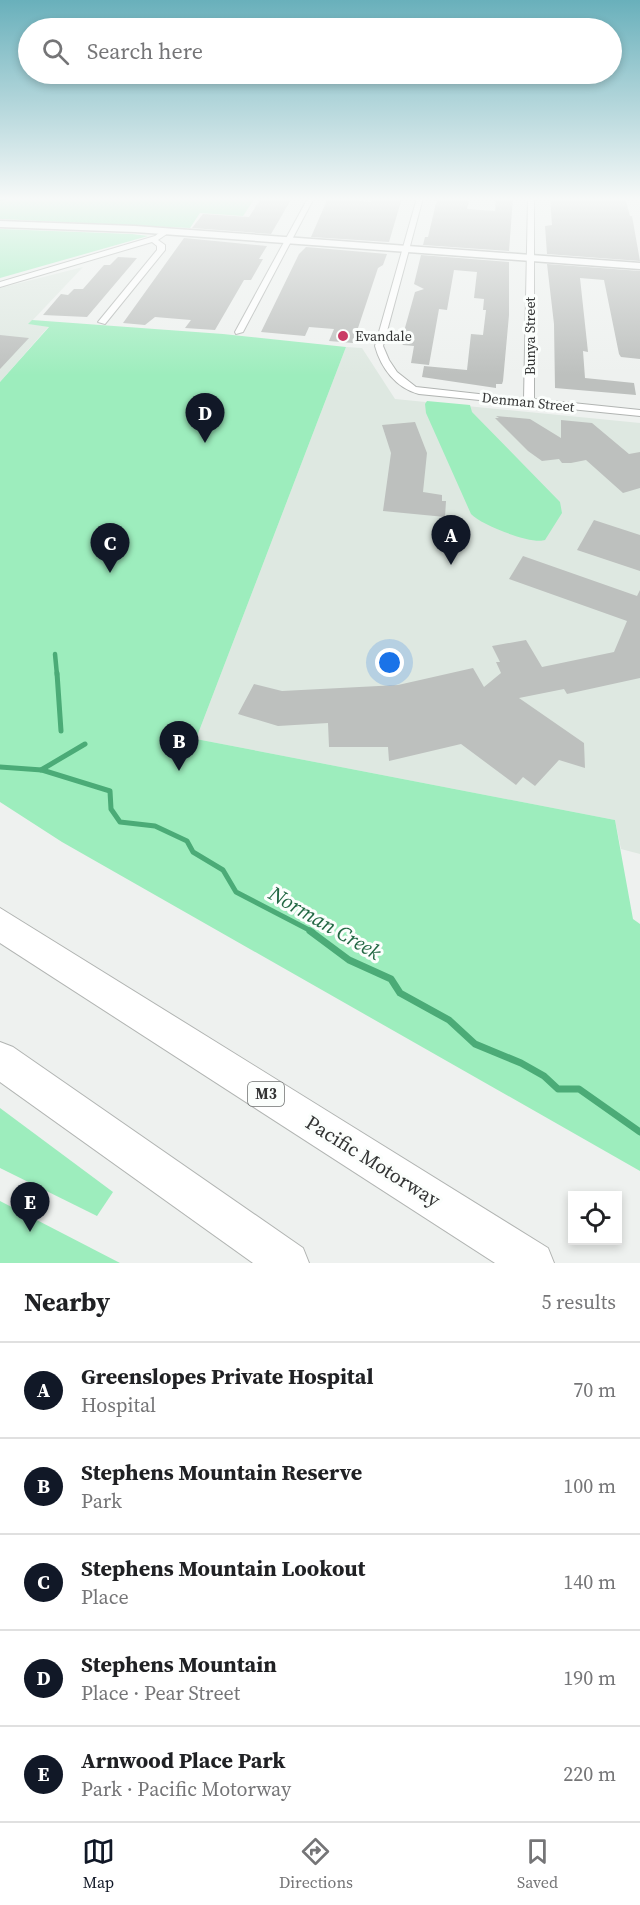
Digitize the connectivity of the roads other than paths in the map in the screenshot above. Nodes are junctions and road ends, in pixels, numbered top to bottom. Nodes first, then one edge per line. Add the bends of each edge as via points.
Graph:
1 (95, 257) edge
2 (154, 257) edge
3 (279, 257) edge
4 (404, 257) edge
5 (515, 257) edge
6 (530, 258) junction
7 (640, 266) edge
8 (0, 285) edge
9 (102, 322) dead end
10 (238, 332) dead end
11 (529, 402) junction
12 (640, 413) edge
13 (0, 924) edge
14 (0, 1060) edge
15 (288, 1263) edge
16 (533, 1263) edge

1 - 8 street
2 - 9 street
3 - 10 street
4 - 11 street, Denman Street via 379,346 403,385 415,391
5 - 6 street
6 - 7 street
6 - 11 street, Bunya Street
11 - 12 street, Denman Street
13 - 16 highway, Pacific Motorway / M3
14 - 15 highway

